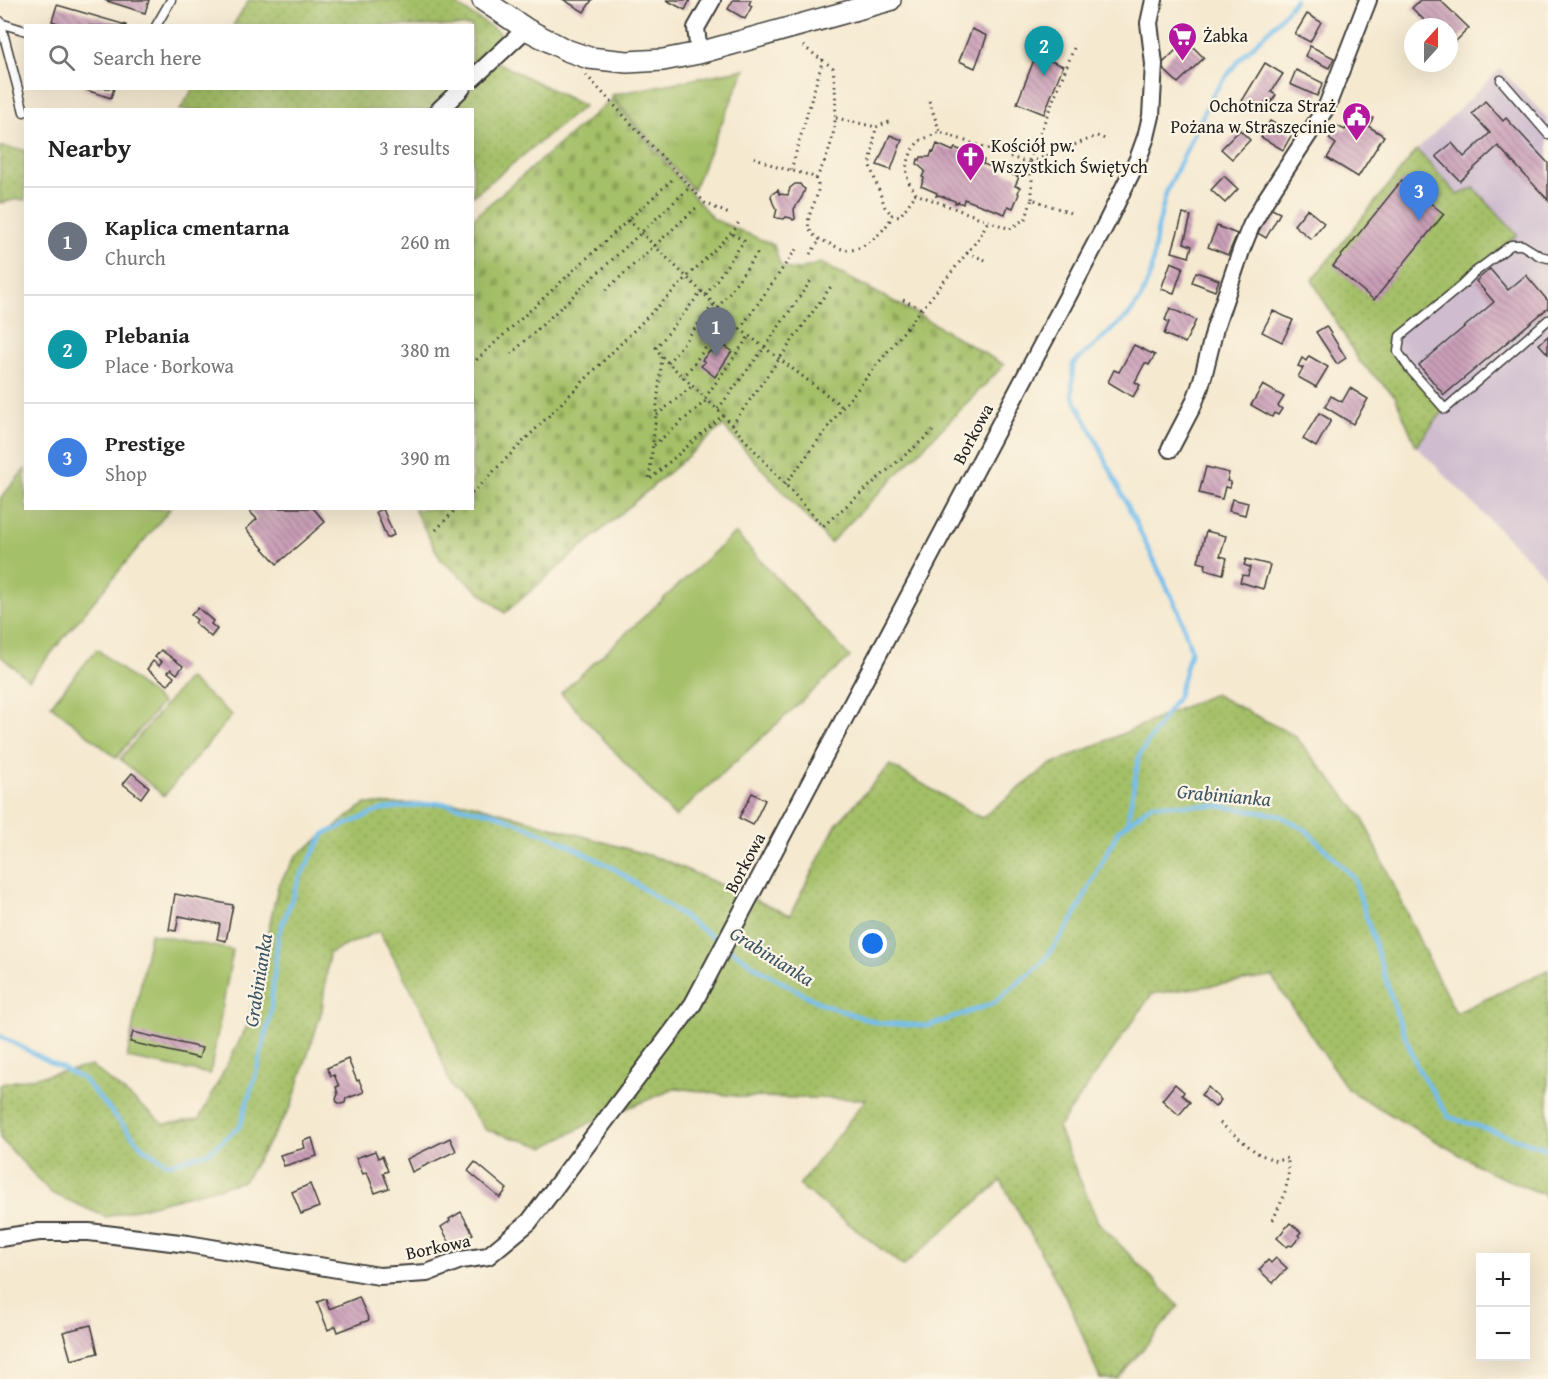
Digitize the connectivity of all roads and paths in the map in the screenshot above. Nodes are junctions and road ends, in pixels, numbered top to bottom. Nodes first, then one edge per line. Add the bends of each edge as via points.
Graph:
1 (171, 0) edge
2 (483, 0) edge
3 (712, 0) edge
4 (890, 0) edge
5 (1154, 0) edge
6 (1368, 0) edge
7 (0, 23) edge
8 (157, 24) edge
9 (526, 29) junction
10 (24, 30) edge
11 (803, 46) dead end
12 (1074, 48) dead end
13 (699, 53) junction
14 (823, 59) junction
15 (579, 67) dead end
16 (474, 77) edge
17 (1501, 80) dead end
18 (460, 90) edge
19 (929, 101) dead end
20 (441, 108) edge
21 (24, 112) dead end
22 (836, 118) junction
23 (889, 122) dead end
24 (876, 127) junction
25 (940, 132) junction
26 (1548, 134) edge
27 (1105, 139) dead end
28 (754, 157) dead end
29 (1028, 163) junction
30 (791, 171) junction
31 (675, 177) dead end
32 (816, 178) junction
33 (690, 187) junction
34 (916, 194) junction
35 (1032, 198) junction
36 (698, 207) dead end
37 (729, 214) dead end
38 (1073, 214) dead end
39 (892, 215) junction
40 (628, 220) junction
41 (740, 220) dead end
42 (988, 221) junction
43 (642, 233) junction
44 (731, 233) junction
45 (820, 240) junction
46 (655, 245) junction
47 (797, 248) dead end
48 (759, 251) dead end
49 (967, 253) junction
50 (810, 254) dead end
51 (1548, 258) edge
52 (988, 261) dead end
53 (688, 278) junction
54 (812, 279) dead end
55 (832, 285) dead end
56 (606, 291) dead end
57 (702, 291) junction
58 (706, 295) junction
59 (903, 300) dead end
60 (714, 304) junction
61 (718, 308) junction
62 (922, 309) junction
63 (729, 318) junction
64 (1548, 320) edge
65 (740, 329) junction
66 (748, 336) junction
67 (764, 348) junction
68 (511, 354) dead end
69 (662, 357) junction
70 (779, 359) junction
71 (474, 362) edge
72 (668, 363) junction
73 (683, 378) junction
74 (692, 386) junction
75 (706, 399) junction
76 (843, 407) junction
77 (718, 410) junction
78 (723, 415) junction
79 (656, 416) junction
80 (732, 425) junction
81 (933, 431) dead end
82 (652, 446) junction
83 (1170, 449) dead end
84 (785, 485) junction
85 (474, 491) edge
86 (455, 510) edge
87 (436, 530) dead end
88 (1220, 1123) dead end
89 (1271, 1224) dead end
90 (0, 1238) edge

1 - 8 lane
2 - 9 street
3 - 13 street via 696,28
4 - 13 street
5 - 90 street, Borkowa via 1149,23 1154,64 1151,116 1138,159 1107,222 693,1004 529,1222 488,1256 461,1260 427,1273 379,1276 89,1232 39,1232
6 - 83 street via 1327,106 1251,226 1215,328 1200,387
7 - 10 lane
7 - 21 lane
9 - 13 street via 589,58 627,62
9 - 16 street
11 - 14 path
12 - 29 path
14 - 22 path via 833,68
14 - 30 path
15 - 33 path
17 - 26 lane
18 - 20 street
19 - 25 path
22 - 24 path
22 - 32 path via 824,164
23 - 24 path
24 - 39 path via 870,166 885,207
25 - 29 path
25 - 34 path via 919,141 912,150 906,168
27 - 29 path via 1097,136
28 - 30 path
29 - 35 path
30 - 32 path
31 - 40 path
32 - 45 path via 818,189 808,225
33 - 37 path via 705,203
33 - 43 path
34 - 39 path via 900,216
34 - 42 path
35 - 38 path
35 - 42 path via 1026,218 1010,229
36 - 46 path
39 - 45 path via 877,236 858,248 848,250
40 - 43 path
40 - 71 path
41 - 44 path
42 - 49 path
43 - 46 path
43 - 68 path
44 - 53 path
44 - 58 path via 744,241
45 - 50 path
46 - 53 path
46 - 56 path
47 - 65 path
48 - 61 path
49 - 52 path
49 - 62 path
51 - 64 lane via 1522,245 1511,245 1400,336 1398,352 1445,409
53 - 57 path
53 - 85 path
54 - 67 path
55 - 70 path
57 - 58 path
57 - 69 path via 657,348
58 - 60 path
59 - 62 path
60 - 61 path
60 - 72 path
61 - 63 path
62 - 76 path
63 - 65 path
63 - 73 path
65 - 66 path
66 - 67 path
66 - 75 path
67 - 70 path
67 - 77 path
69 - 72 path
69 - 79 path
70 - 76 path
70 - 80 path
72 - 73 path
73 - 74 path
74 - 75 path
74 - 79 path
75 - 77 path
75 - 82 path
76 - 84 path
77 - 78 path
78 - 80 path
78 - 82 path via 650,480
79 - 82 path
80 - 84 path
81 - 84 path via 823,526
86 - 87 path
88 - 89 path via 1257,1153 1276,1161 1288,1158 1284,1196

